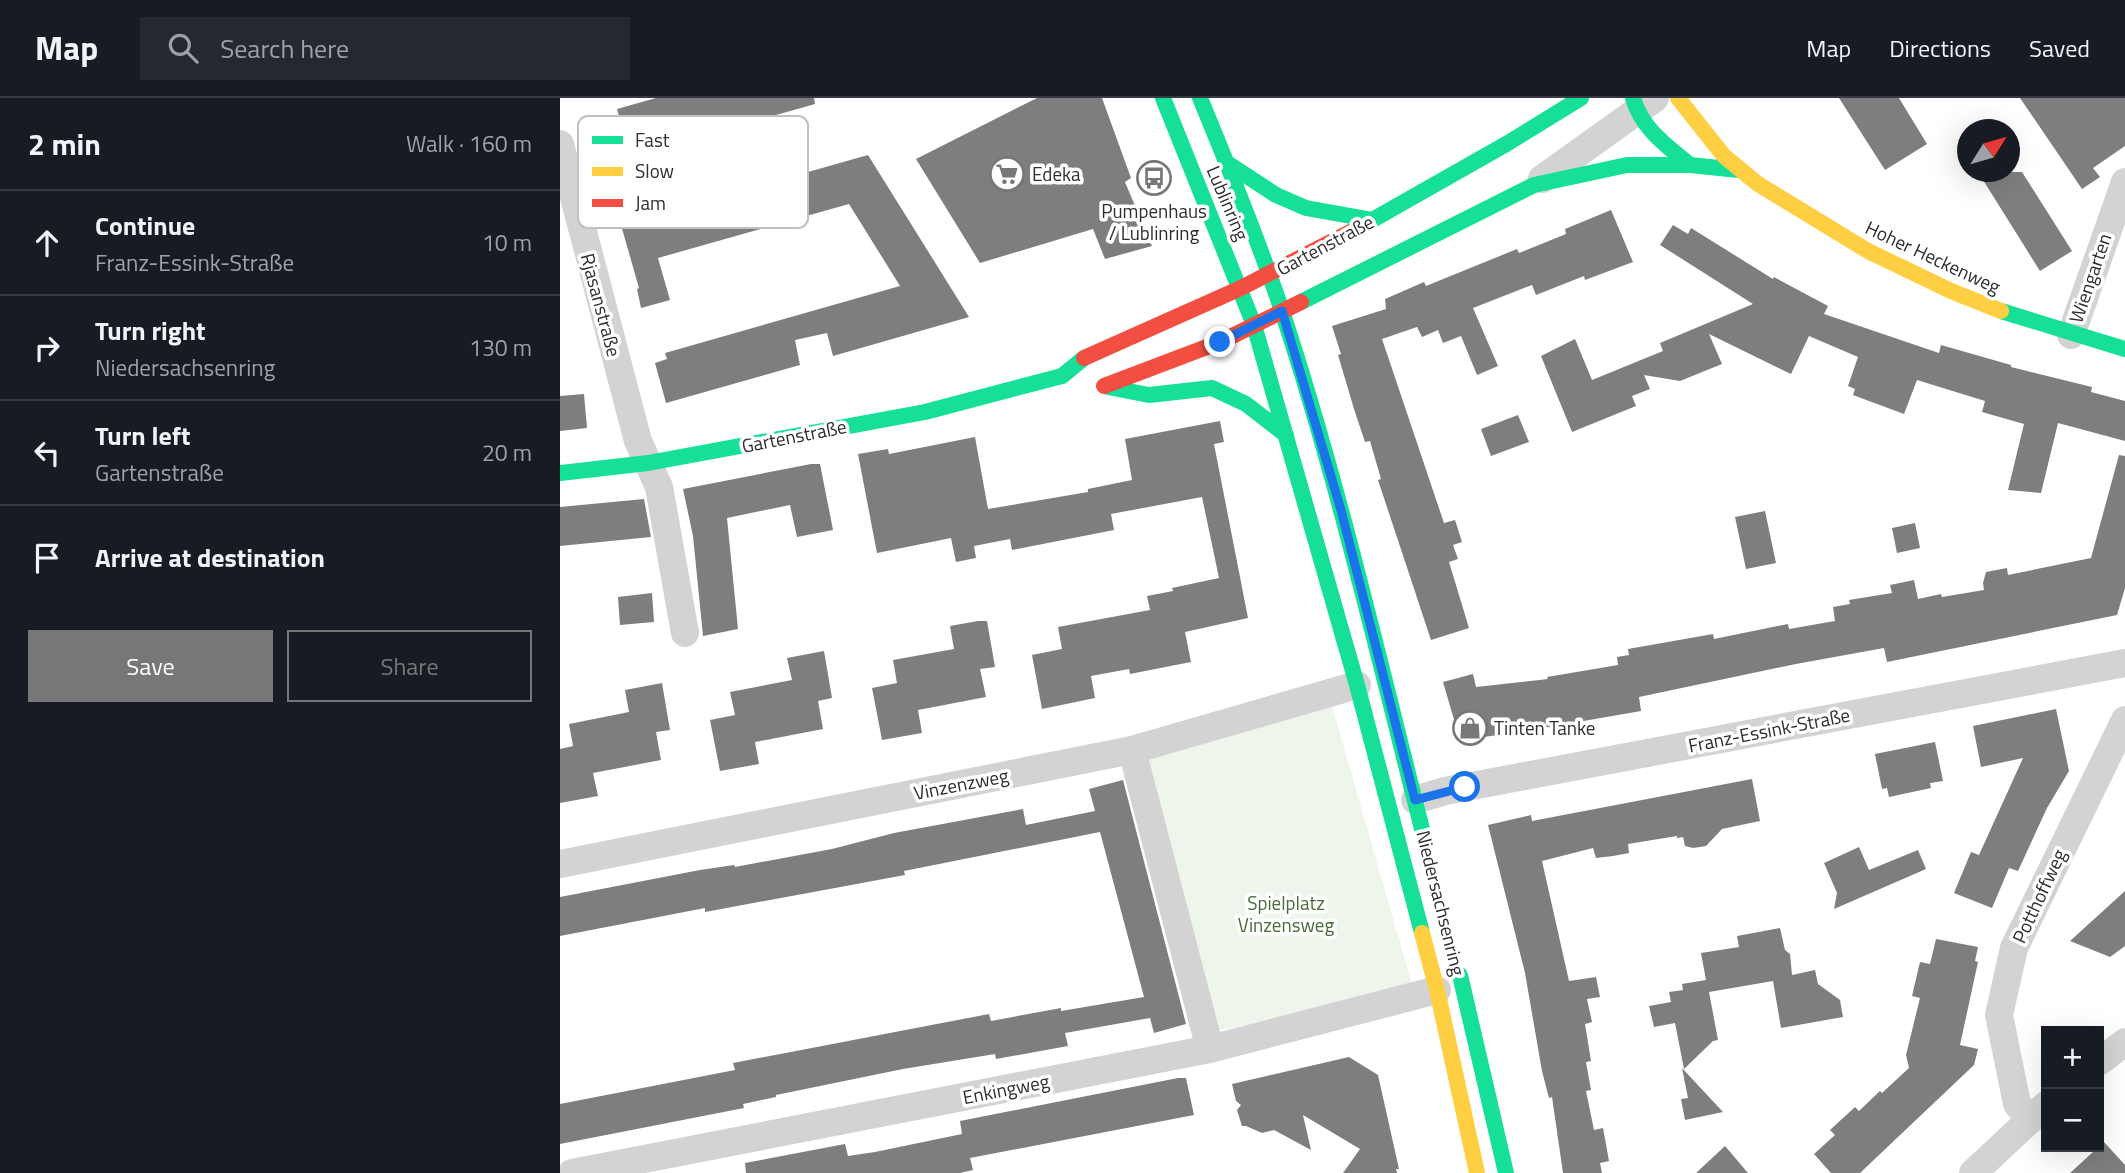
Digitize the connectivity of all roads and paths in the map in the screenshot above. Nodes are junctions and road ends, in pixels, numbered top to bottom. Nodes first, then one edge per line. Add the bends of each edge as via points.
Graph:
1 (1163, 98) edge
2 (1200, 98) edge
3 (1581, 98) edge
4 (1678, 98) edge
5 (1641, 103) edge
6 (560, 145) edge
7 (1227, 163) junction
8 (1690, 165) junction
9 (1739, 170) junction
10 (2125, 182) edge
11 (1534, 184) junction
12 (568, 210) edge
13 (1373, 220) junction
14 (1269, 274) junction
15 (1241, 288) junction
16 (1282, 311) junction
17 (1254, 325) junction
18 (2071, 335) junction
19 (2125, 349) edge
20 (1062, 376) junction
21 (1093, 384) junction
22 (1286, 435) junction
23 (648, 463) junction
24 (560, 473) edge
25 (685, 633) dead end
26 (2125, 663) edge
27 (1357, 685) junction
28 (2125, 720) edge
29 (1132, 750) junction
30 (1415, 800) junction
31 (1425, 840) dead end
32 (560, 864) edge
33 (1456, 961) dead end
34 (1437, 990) junction
35 (2125, 1042) edge
36 (1210, 1049) junction
37 (2104, 1058) edge
38 (2038, 1112) edge
39 (1990, 1168) edge
40 (572, 1173) edge
41 (1477, 1173) edge
42 (1506, 1173) edge

1 - 15 street, Lublinring
2 - 7 street, Lublinring
3 - 13 street, Gartenstraße
4 - 9 street, Hoher Heckenweg
5 - 8 street via 1651,131
5 - 11 street, Gartenstraße
6 - 12 street, Rjasanstraße
7 - 13 street via 1276,195 1306,208
7 - 14 street, Lublinring
8 - 9 street, Hoher Heckenweg
8 - 11 street, Gartenstraße via 1627,165
9 - 18 street, Hoher Heckenweg via 1864,250 1944,289
10 - 18 street, Wiengarten
11 - 16 street, Gartenstraße
12 - 23 street, Rjasanstraße
13 - 14 street, Gartenstraße
14 - 15 street, Gartenstraße
14 - 16 street, Lublinring
15 - 17 street, Lublinring
15 - 20 street, Gartenstraße via 1088,355
16 - 17 street, Gartenstraße
16 - 30 street, Niedersachsenring via 1341,510
17 - 21 street, Gartenstraße via 1220,342
17 - 22 street, Niedersachsenring
18 - 19 street, Hoher Heckenweg
20 - 21 street
20 - 23 street, Gartenstraße via 925,412
21 - 22 street via 1149,395 1212,388 1246,404
22 - 27 street, Niedersachsenring
23 - 24 street, Gartenstraße
23 - 25 street via 659,487
26 - 30 street, Franz-Essink-Straße
27 - 29 street, Vinzenzweg
27 - 34 street, Niedersachsenring
28 - 38 street, Potthoffweg via 2014,948 1999,1015 2017,1104
29 - 32 street, Vinzenzweg
29 - 36 street
30 - 31 street, Niedersachsenring
33 - 42 street, Niedersachsenring
34 - 36 street, Enkingweg
34 - 41 street, Niedersachsenring
35 - 37 street
36 - 40 street, Enkingweg
38 - 39 street

